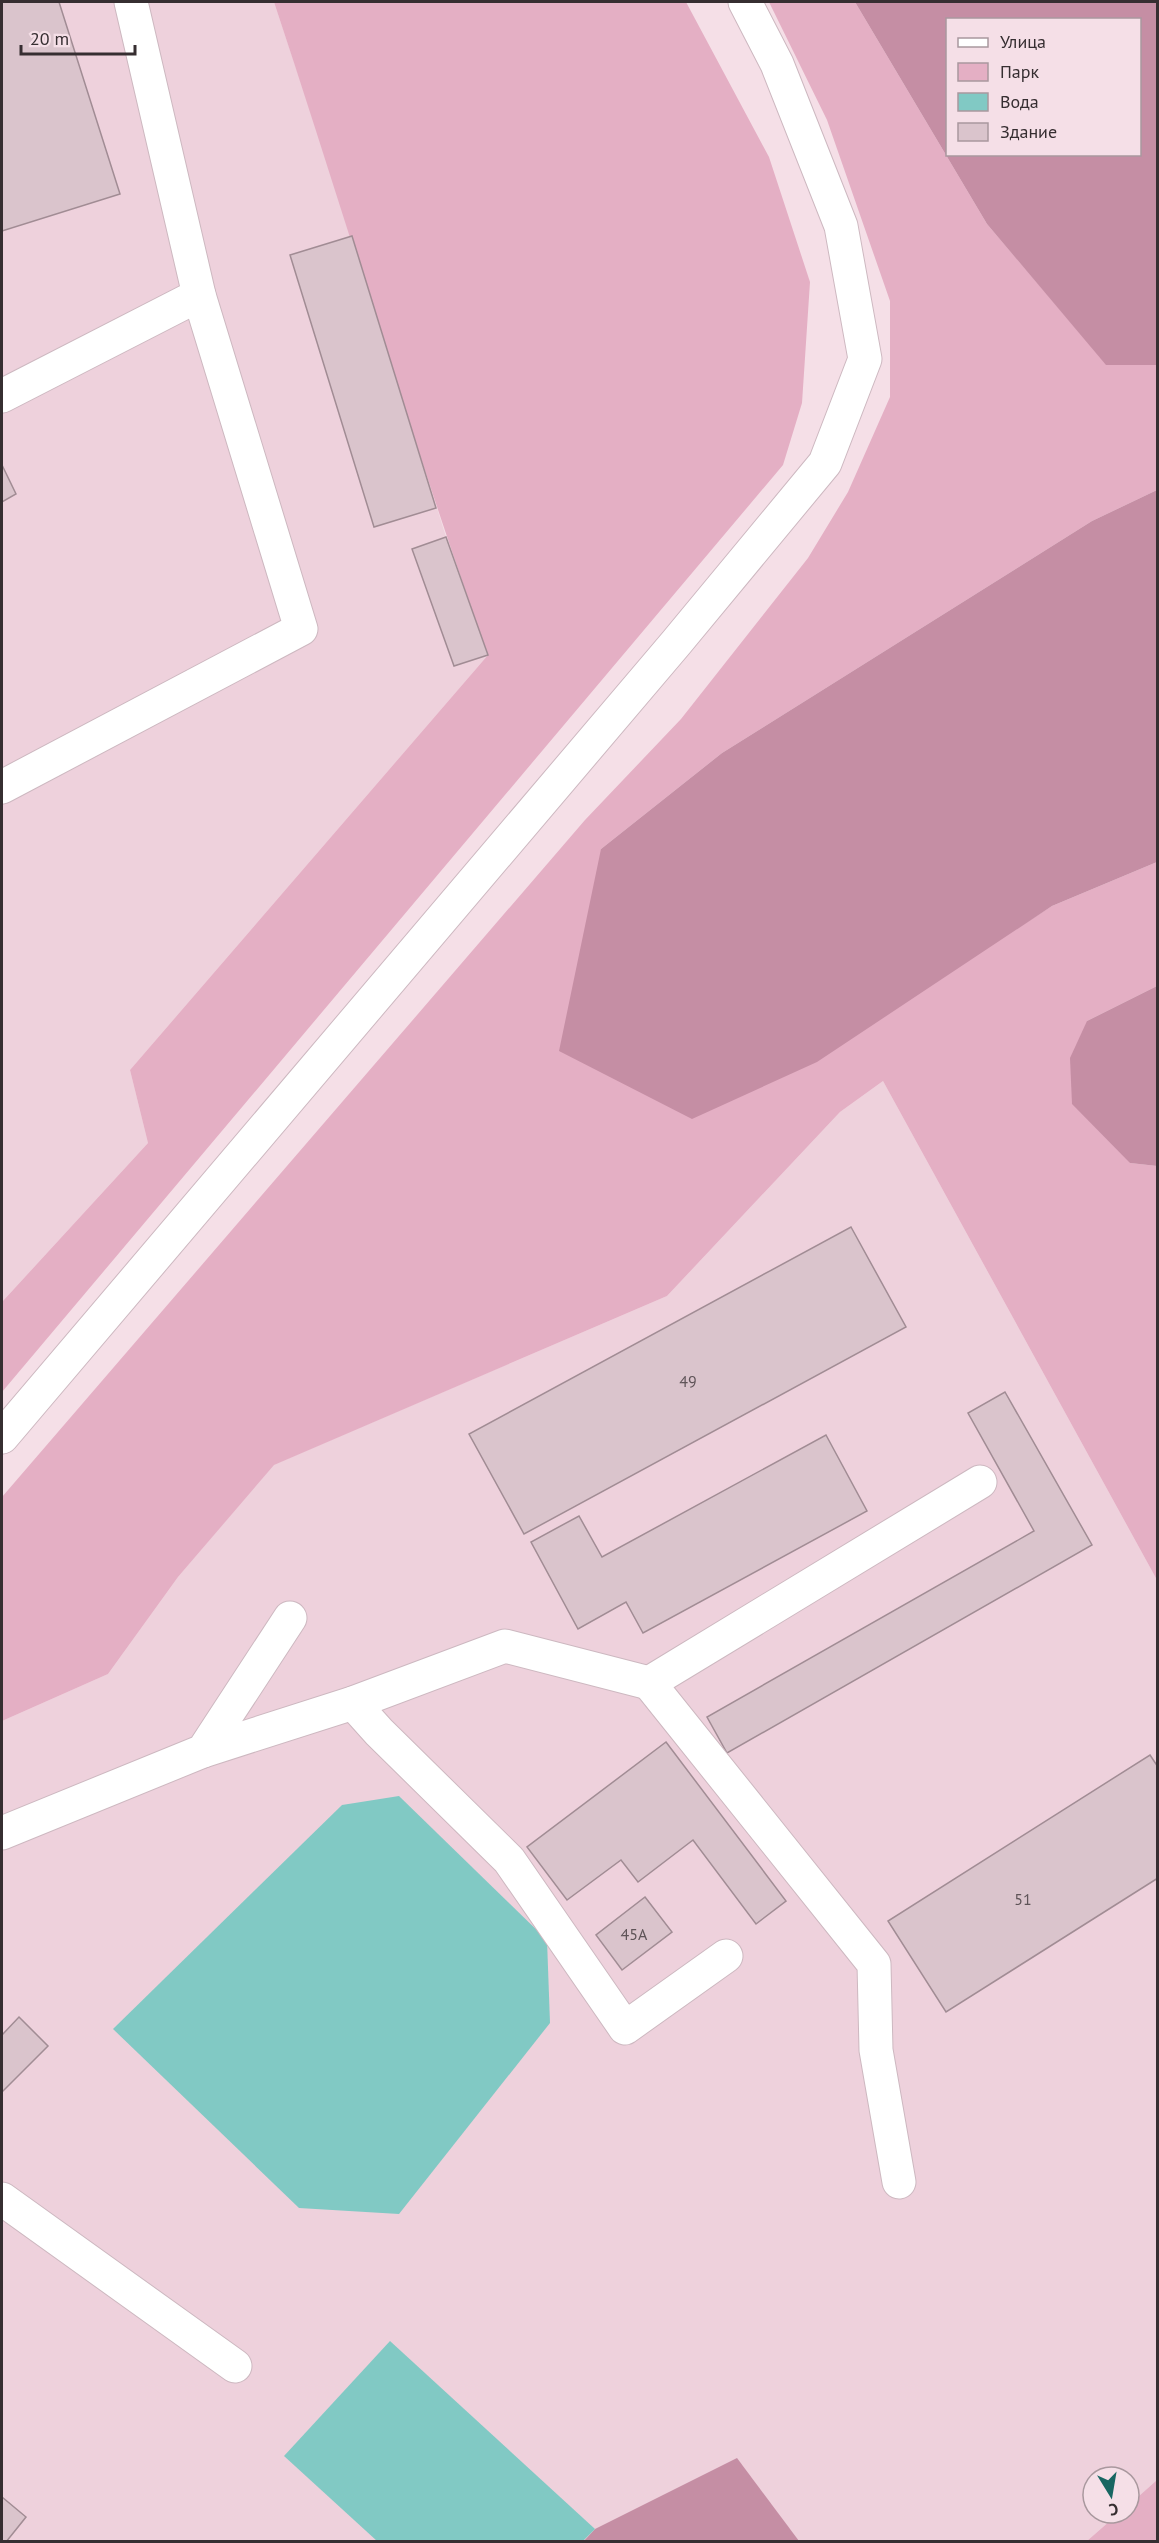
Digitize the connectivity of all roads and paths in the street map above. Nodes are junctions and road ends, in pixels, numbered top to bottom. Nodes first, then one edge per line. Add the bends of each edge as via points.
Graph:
1 (131, 2) edge
2 (745, 2) edge
3 (199, 295) junction
4 (5, 385) edge
5 (2, 787) edge
6 (2, 1437) edge
7 (980, 1482) dead end
8 (290, 1618) dead end
9 (649, 1683) junction
10 (353, 1703) junction
11 (203, 1751) junction
12 (2, 1833) edge
13 (726, 1956) dead end
14 (899, 2182) dead end
15 (2, 2199) edge
16 (235, 2366) dead end

1 - 3 street
2 - 6 street via 777,64 841,226 865,359 825,463
3 - 4 street
3 - 5 street via 301,629
7 - 9 street
8 - 11 street
9 - 10 street via 505,1646
9 - 14 street via 874,1964 876,2050
10 - 11 street
10 - 13 street via 509,1860 625,2028
11 - 12 street
15 - 16 street

